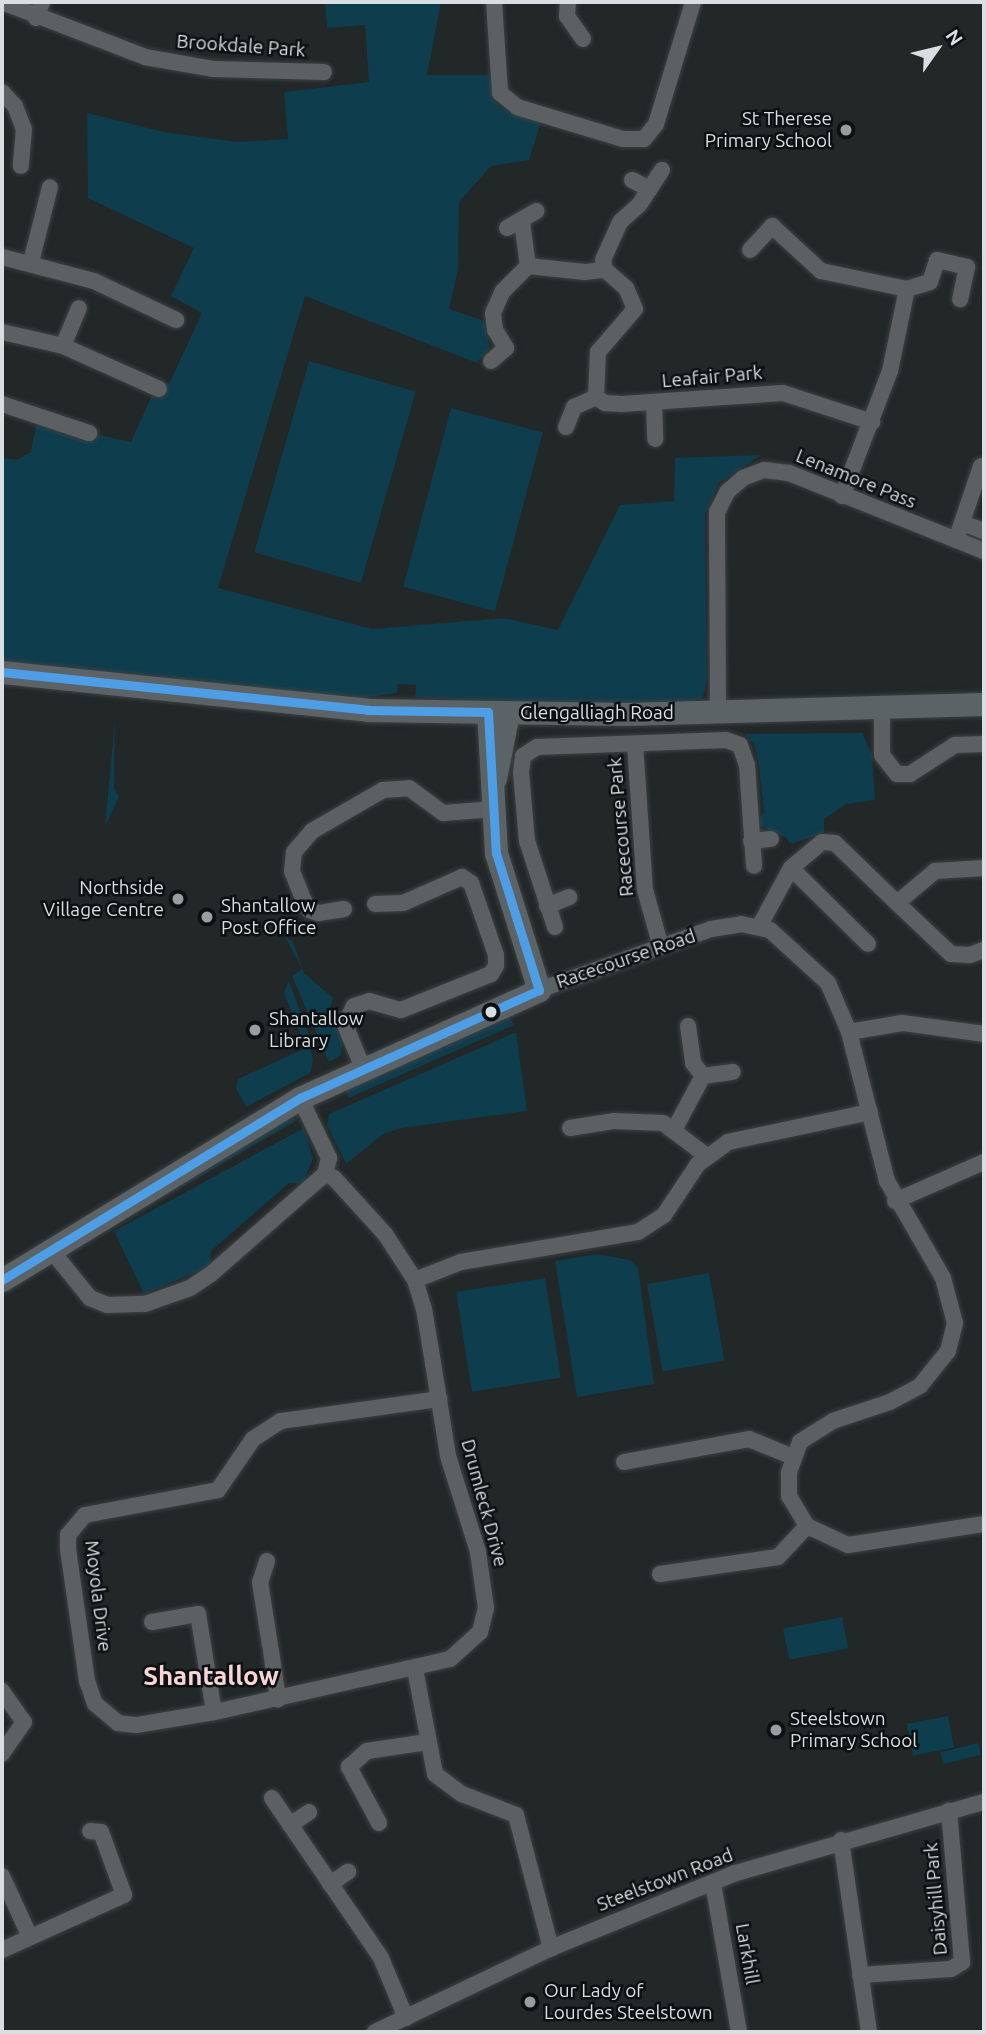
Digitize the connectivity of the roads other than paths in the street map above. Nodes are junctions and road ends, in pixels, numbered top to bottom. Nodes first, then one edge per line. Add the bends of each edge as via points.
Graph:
1 (2, 2) edge
2 (43, 2) edge
3 (494, 2) edge
4 (568, 2) edge
5 (693, 2) edge
6 (36, 18) junction
7 (583, 39) dead end
8 (324, 72) dead end
9 (2, 92) edge
10 (22, 166) dead end
11 (662, 170) dead end
12 (632, 180) dead end
13 (50, 187) dead end
14 (650, 189) junction
15 (537, 211) dead end
16 (750, 250) dead end
17 (2, 257) edge
18 (31, 262) junction
19 (528, 265) junction
20 (605, 270) junction
21 (907, 289) junction
22 (960, 299) dead end
23 (79, 308) dead end
24 (176, 320) dead end
25 (2, 332) edge
26 (63, 346) junction
27 (491, 361) dead end
28 (159, 389) dead end
29 (596, 397) junction
30 (653, 403) junction
31 (2, 404) edge
32 (872, 422) junction
33 (566, 427) dead end
34 (89, 433) dead end
35 (655, 439) dead end
36 (977, 465) edge
37 (842, 496) junction
38 (962, 523) junction
39 (984, 531) edge
40 (956, 540) junction
41 (984, 551) edge
42 (2, 672) edge
43 (984, 704) edge
44 (882, 707) junction
45 (498, 712) junction
46 (719, 712) junction
47 (635, 744) junction
48 (984, 744) edge
49 (495, 809) junction
50 (771, 839) dead end
51 (751, 841) junction
52 (754, 866) dead end
53 (791, 868) junction
54 (984, 868) edge
55 (569, 897) dead end
56 (375, 904) dead end
57 (897, 904) junction
58 (547, 906) junction
59 (344, 909) dead end
60 (760, 925) junction
61 (555, 928) dead end
62 (868, 944) dead end
63 (661, 947) junction
64 (984, 950) edge
65 (539, 990) junction
66 (688, 1026) dead end
67 (849, 1032) junction
68 (984, 1034) edge
69 (363, 1068) junction
70 (733, 1072) dead end
71 (703, 1076) junction
72 (300, 1098) junction
73 (870, 1112) junction
74 (570, 1128) dead end
75 (674, 1130) junction
76 (707, 1156) junction
77 (984, 1162) edge
78 (325, 1174) junction
79 (895, 1201) junction
80 (51, 1250) junction
81 (2, 1280) edge
82 (415, 1280) junction
83 (439, 1399) junction
84 (793, 1457) junction
85 (624, 1462) dead end
86 (984, 1524) edge
87 (807, 1527) junction
88 (267, 1561) dead end
89 (660, 1574) dead end
90 (152, 1622) dead end
91 (415, 1669) junction
92 (2, 1691) edge
93 (278, 1699) junction
94 (214, 1712) junction
95 (427, 1742) junction
96 (2, 1754) edge
97 (272, 1798) dead end
98 (984, 1802) edge
99 (949, 1811) junction
100 (309, 1812) dead end
101 (379, 1824) dead end
102 (290, 1825) junction
103 (90, 1832) dead end
104 (841, 1840) junction
105 (348, 1872) dead end
106 (2, 1876) edge
107 (713, 1883) junction
108 (330, 1884) junction
109 (30, 1937) junction
110 (551, 1948) junction
111 (2, 1950) edge
112 (860, 1975) junction
113 (406, 2018) junction
114 (375, 2032) edge
115 (739, 2032) edge
116 (869, 2032) edge

1 - 6 street, Brookdale Park
2 - 6 street
3 - 5 street via 500,93 517,107 622,139 644,139 656,124
4 - 7 street via 567,16
6 - 8 street, Brookdale Park via 145,57 183,65
9 - 10 street via 15,106 24,129
11 - 14 street
12 - 14 street
13 - 18 street
14 - 20 street via 610,238
15 - 19 street via 515,225
16 - 21 street via 772,226 821,271
17 - 18 street
18 - 24 street via 94,281
19 - 20 street
19 - 27 street via 503,291 493,313 495,330 506,348
20 - 29 street via 626,288 635,309 598,352
21 - 22 street via 920,289 930,282 937,260 967,267
21 - 32 street via 890,371
23 - 26 street
25 - 26 street
26 - 28 street
29 - 30 street, Leafair Park via 606,403
29 - 33 street via 574,407
30 - 32 street, Leafair Park via 783,393
30 - 35 street
31 - 34 street
32 - 37 street
36 - 38 street
37 - 40 street, Lenamore Pass
37 - 46 street, Lenamore Pass via 777,470 754,473 727,492 717,512
38 - 39 street
38 - 40 street
40 - 41 street, Lenamore Pass
42 - 45 main road, Glengalliagh Road via 368,709
43 - 44 main road, Glengalliagh Road
44 - 46 main road, Glengalliagh Road
44 - 48 street via 882,755 897,774 911,774 955,745
45 - 46 main road, Glengalliagh Road
45 - 49 main road via 487,746
47 - 51 street, Racecourse Park via 726,740 740,745 747,765
47 - 58 street, Racecourse Park via 537,747 523,756 527,841
47 - 63 street, Racecourse Park via 645,890
49 - 59 street via 443,813 410,788 383,790 312,831 294,852 292,871 304,901 309,910 318,913
49 - 65 main road via 496,853
50 - 51 street
51 - 52 street, Racecourse Park
53 - 57 street via 822,842 835,843
53 - 60 street
53 - 62 street
54 - 57 street via 936,871
55 - 58 street
56 - 69 street via 403,903 462,877 471,883 496,966 491,974 401,1010 369,1001 354,1006 345,1025
57 - 64 street via 951,954
58 - 61 street, Racecourse Park
60 - 63 street, Racecourse Road via 711,929
60 - 67 street via 792,946 828,983
63 - 65 street, Racecourse Road
65 - 69 main road, Racecourse Road
66 - 71 street via 693,1063
67 - 68 street via 910,1024
67 - 73 street
69 - 72 main road, Racecourse Road
70 - 71 street
71 - 75 street
72 - 78 street via 329,1158
72 - 80 main road, Racecourse Road
73 - 76 street via 738,1137
73 - 79 street
74 - 75 street via 614,1121 663,1123
75 - 76 street
76 - 82 street via 664,1215 638,1232 461,1262
77 - 79 street
78 - 80 street via 211,1274 190,1288 145,1304 107,1305 90,1298
78 - 82 street, Drumleck Drive via 385,1234
79 - 84 street via 943,1278 951,1300 955,1323 948,1351 920,1386 810,1433
80 - 81 main road, Racecourse Road
82 - 83 street, Drumleck Drive
83 - 91 street, Drumleck Drive via 448,1457 478,1552 486,1608 480,1632 466,1648 450,1659
83 - 94 street, Moyola Drive via 281,1421 253,1439 218,1490 100,1510 85,1515 74,1527 68,1549 95,1704 118,1723 136,1725
84 - 85 street via 749,1439
84 - 87 street via 789,1496
86 - 87 street via 848,1545
87 - 89 street via 778,1557
88 - 93 street via 260,1582
90 - 94 street via 198,1614
91 - 93 street, Moyola Drive
91 - 95 street
92 - 96 street via 24,1722
93 - 94 street, Moyola Drive
95 - 101 street via 367,1751 349,1767
95 - 110 street via 433,1769 444,1785 516,1815
97 - 102 street
98 - 99 street, Steelstown Road
99 - 104 street, Steelstown Road
99 - 112 street, Daisyhill Park via 962,1962 951,1969
100 - 102 street
102 - 108 street
103 - 109 street via 101,1832 124,1895
104 - 107 street, Steelstown Road
104 - 112 street
105 - 108 street
106 - 109 street
107 - 110 street, Steelstown Road
107 - 115 street, Larkhill
108 - 113 street via 381,1958
109 - 111 street
110 - 113 street, Steelstown Road
112 - 116 street
113 - 114 street, Steelstown Road

